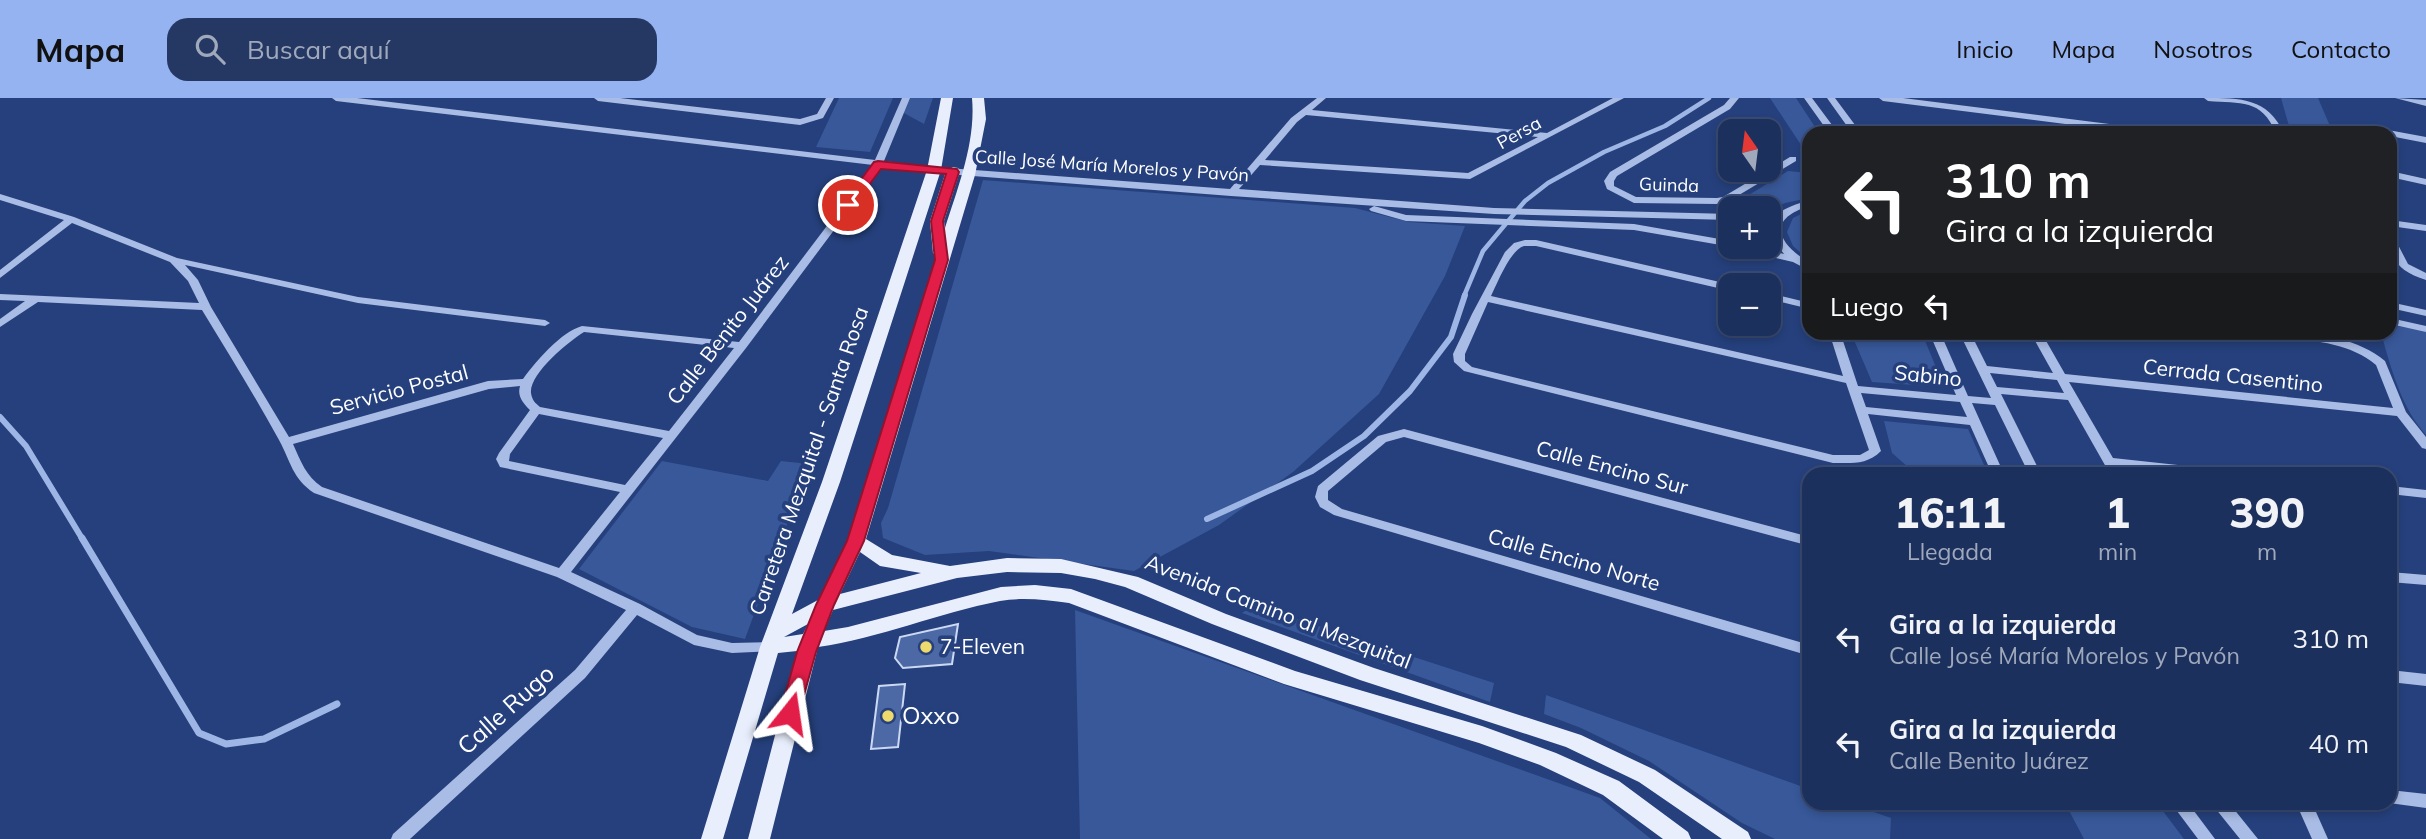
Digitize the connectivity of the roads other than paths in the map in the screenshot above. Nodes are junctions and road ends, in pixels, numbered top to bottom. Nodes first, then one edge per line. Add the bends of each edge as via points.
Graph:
1 (336, 98) edge
2 (598, 98) edge
3 (830, 98) edge
4 (906, 98) edge
5 (947, 98) edge
6 (978, 98) edge
7 (1322, 98) edge
8 (1599, 98) edge
9 (1735, 98) edge
10 (1808, 98) edge
11 (1832, 98) edge
12 (1883, 98) edge
13 (2208, 98) edge
14 (2399, 98) edge
15 (1618, 99) edge
16 (2426, 103) edge
17 (1304, 112) junction
18 (1829, 126) edge
19 (1852, 126) edge
20 (2102, 126) edge
21 (2277, 126) edge
22 (1546, 135) junction
23 (2397, 135) edge
24 (2426, 140) edge
25 (1793, 159) dead end
26 (1260, 162) junction
27 (878, 165) junction
28 (933, 170) junction
29 (953, 172) junction
30 (969, 173) junction
31 (2397, 175) edge
32 (2426, 181) edge
33 (1231, 193) junction
34 (0, 197) edge
35 (1344, 201) junction
36 (1802, 206) edge
37 (1781, 213) edge
38 (1784, 213) junction
39 (1718, 217) edge
40 (1526, 218) junction
41 (71, 219) junction
42 (2397, 224) edge
43 (2426, 228) edge
44 (1718, 241) edge
45 (2397, 253) edge
46 (1781, 256) edge
47 (1794, 259) junction
48 (174, 260) junction
49 (941, 260) junction
50 (1802, 264) edge
51 (0, 275) edge
52 (2426, 277) edge
53 (1718, 285) edge
54 (0, 297) edge
55 (37, 298) junction
56 (1485, 298) junction
57 (1781, 299) edge
58 (1802, 304) edge
59 (206, 307) junction
60 (2397, 307) edge
61 (2426, 313) edge
62 (545, 323) dead end
63 (2397, 323) edge
64 (0, 324) edge
65 (2426, 329) edge
66 (1837, 340) edge
67 (1937, 340) edge
68 (1968, 340) edge
69 (2040, 340) edge
70 (2321, 340) edge
71 (742, 346) junction
72 (1982, 369) junction
73 (2061, 377) junction
74 (525, 382) junction
75 (1853, 385) junction
76 (1992, 390) junction
77 (2071, 397) junction
78 (1962, 399) junction
79 (1997, 402) junction
80 (536, 410) junction
81 (1862, 410) junction
82 (2401, 413) junction
83 (1974, 422) junction
84 (670, 435) junction
85 (286, 442) junction
86 (2426, 444) edge
87 (2109, 462) junction
88 (1995, 467) edge
89 (2031, 467) edge
90 (2112, 467) edge
91 (2157, 467) edge
92 (628, 489) junction
93 (2397, 491) edge
94 (2426, 494) edge
95 (1328, 507) joint
96 (1802, 540) edge
97 (856, 541) junction
98 (957, 571) junction
99 (562, 574) junction
100 (2397, 578) edge
101 (2426, 580) edge
102 (825, 605) junction
103 (635, 608) junction
104 (773, 640) junction
105 (810, 642) junction
106 (1802, 649) edge
107 (2397, 677) edge
108 (2426, 680) edge
109 (2397, 798) edge
110 (2426, 801) edge
111 (2184, 810) edge
112 (2225, 810) edge
113 (2307, 810) edge
114 (399, 839) edge
115 (712, 839) edge
116 (759, 839) edge
117 (1680, 839) edge
118 (1740, 839) edge
119 (2207, 839) edge
120 (2250, 839) edge
121 (2320, 839) edge

1 - 27 street, Calle José María Morelos y Pavón
2 - 3 street via 786,121 820,116
4 - 27 street, Calle Benito Juárez
5 - 28 main road, Carretera Mezquital - Santa Rosa
6 - 30 main road via 980,119
7 - 17 street
8 - 15 street
9 - 25 street, Guinda via 1613,174 1610,187 1634,200 1717,201
10 - 18 street
11 - 19 street
12 - 20 street
13 - 21 street via 2259,106 2271,113
14 - 16 street
15 - 22 street, Persa
17 - 22 street
17 - 26 street
22 - 26 street, Persa via 1470,176
23 - 24 street
26 - 33 street
27 - 28 street, Calle José María Morelos y Pavón
27 - 71 street, Calle Benito Juárez
28 - 29 street, Calle José María Morelos y Pavón
28 - 104 main road, Carretera Mezquital - Santa Rosa via 831,482
29 - 30 street, Calle José María Morelos y Pavón
29 - 49 main road via 937,221
30 - 33 street, Calle José María Morelos y Pavón
30 - 49 main road
31 - 32 street
33 - 35 street, Calle José María Morelos y Pavón
34 - 41 street
35 - 40 street, Calle José María Morelos y Pavón via 1494,211
35 - 40 street, Calle José María Morelos y Pavón via 1406,218 1486,222
36 - 38 street
37 - 38 street
38 - 47 street via 1776,221 1776,237
39 - 40 street, Calle José María Morelos y Pavón
40 - 44 street, Calle José María Morelos y Pavón via 1634,227
41 - 48 street
41 - 51 street
42 - 43 street
45 - 52 street via 2404,267
46 - 47 street
47 - 50 street
48 - 59 street via 193,280
48 - 62 street via 358,300
49 - 97 main road
53 - 56 street via 1536,243 1513,250
54 - 55 street
55 - 59 street
55 - 64 street
56 - 75 street, Sabino
56 - 81 street via 1459,354 1468,369 1833,458 1863,458 1875,451
57 - 58 street
59 - 85 street
60 - 61 street
63 - 65 street
66 - 75 street
67 - 78 street
68 - 72 street
69 - 73 street
70 - 82 street, Cerrada Casentino via 2348,345 2381,363
71 - 74 street via 590,328 576,332
71 - 84 street, Calle Benito Juárez
72 - 73 street, Cerrada Casentino
72 - 76 street
73 - 77 street
73 - 82 street, Cerrada Casentino
74 - 80 street via 523,397
74 - 85 street, Servicio Postal via 488,385
75 - 78 street, Sabino
75 - 81 street
76 - 77 street
76 - 79 street
77 - 87 street
78 - 79 street, Sabino
78 - 83 street
79 - 89 street
80 - 84 street
80 - 92 street via 505,453 504,464
81 - 83 street, Sabino
82 - 86 street, Cerrada Casentino
83 - 88 street
84 - 92 street, Calle Benito Juárez
85 - 99 street via 299,472 318,490
87 - 90 street
87 - 91 street
92 - 99 street, Calle Benito Juárez
93 - 94 street
95 - 96 street, Calle Encino Sur via 1321,501 1322,489 1382,439 1405,433
95 - 106 street, Calle Encino Norte
97 - 98 main road via 887,561
97 - 102 main road
98 - 102 main road, Avenida Camino al Mezquital
98 - 118 main road, Avenida Camino al Mezquital via 1007,565 1061,566 1131,582 1367,674 1573,741 1647,776
99 - 103 street
100 - 101 street
102 - 104 main road, Avenida Camino al Mezquital
102 - 105 main road
103 - 104 street via 694,640 732,648
103 - 114 street, Calle Rugo via 580,674
104 - 105 main road
104 - 115 main road, Carretera Mezquital - Santa Rosa
105 - 116 main road
105 - 117 main road via 900,623 1001,594 1071,596 1291,678 1548,759 1611,788
107 - 108 street
109 - 110 street
111 - 119 street
112 - 120 street
113 - 121 street

